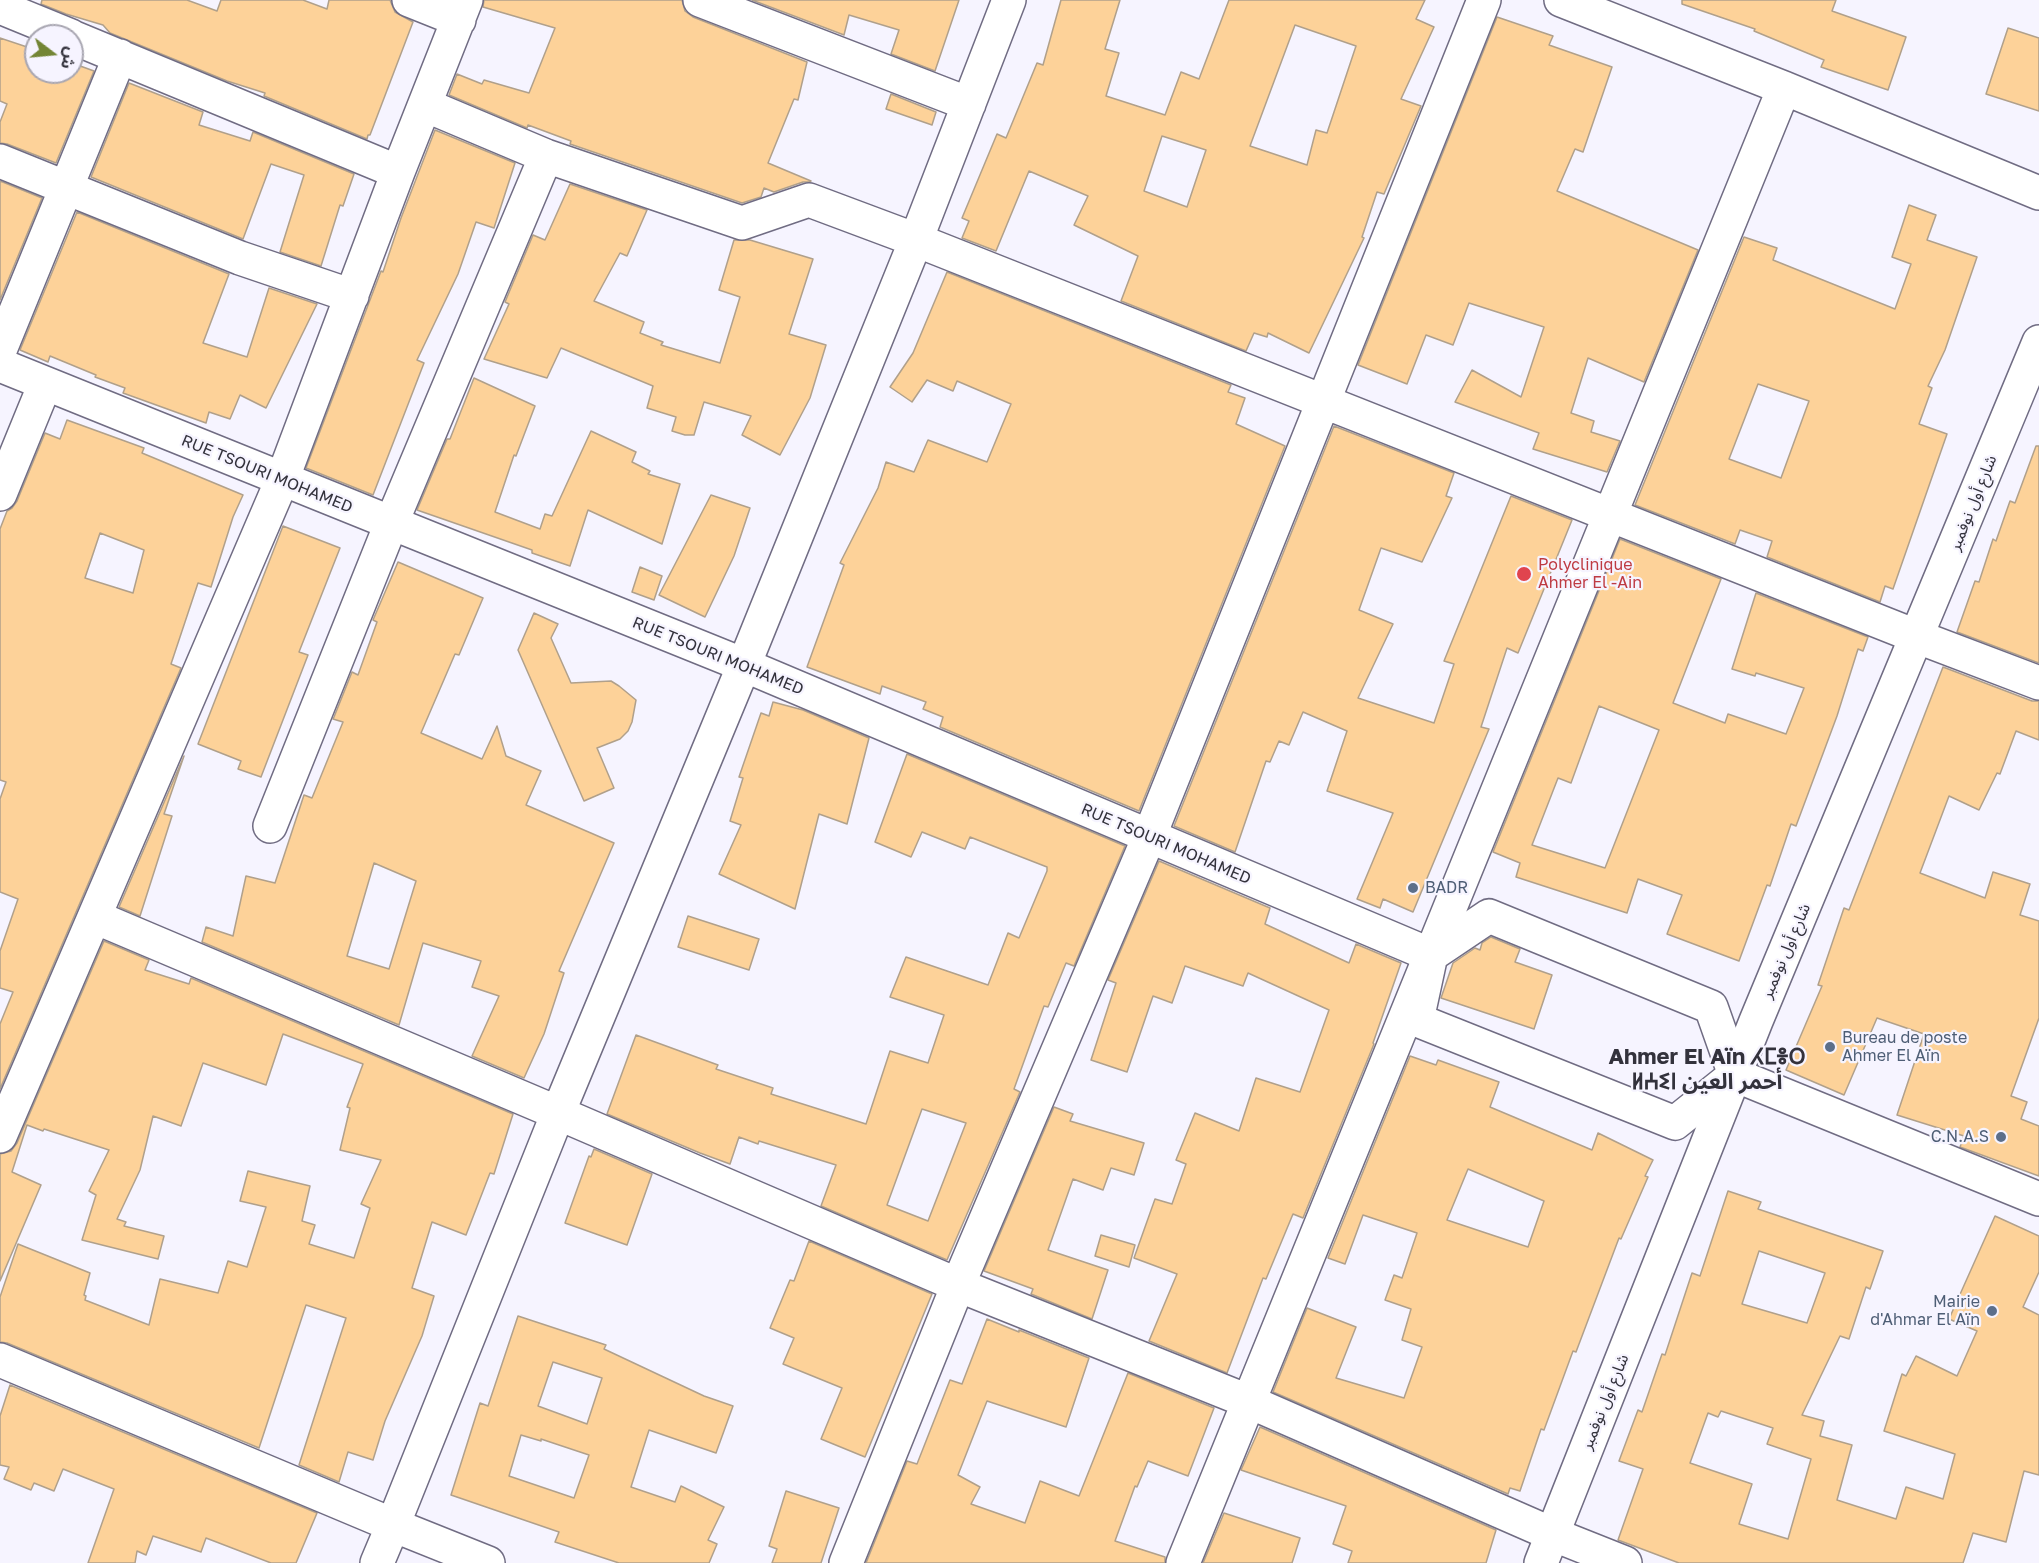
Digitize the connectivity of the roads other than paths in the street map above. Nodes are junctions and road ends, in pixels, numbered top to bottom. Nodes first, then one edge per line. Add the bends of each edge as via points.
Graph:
1 (410, 0) edge
2 (700, 0) edge
3 (1009, 0) edge
4 (1484, 0) edge
5 (1561, 0) edge
6 (0, 7) edge
7 (463, 10) edge
8 (42, 24) edge
9 (84, 41) edge
10 (120, 56) junction
11 (1784, 88) junction
12 (969, 104) junction
13 (424, 105) junction
14 (546, 156) junction
15 (0, 161) edge
16 (398, 172) junction
17 (66, 187) junction
18 (2039, 193) edge
19 (916, 240) junction
20 (351, 296) junction
21 (2039, 342) edge
22 (0, 350) edge
23 (0, 366) edge
24 (45, 384) junction
25 (1323, 401) junction
26 (282, 480) junction
27 (0, 494) edge
28 (1611, 515) junction
29 (391, 524) junction
30 (1918, 637) junction
31 (744, 665) junction
32 (2039, 682) edge
33 (270, 825) dead end
34 (1149, 837) junction
35 (95, 917) junction
36 (1431, 955) junction
37 (1735, 1075) junction
38 (558, 1113) junction
39 (0, 1136) edge
40 (2039, 1199) edge
41 (958, 1285) junction
42 (0, 1360) edge
43 (1250, 1402) junction
44 (393, 1525) junction
45 (1546, 1549) edge
46 (377, 1563) edge
47 (488, 1563) edge
48 (846, 1563) edge
49 (1183, 1563) edge
50 (1625, 1563) edge

1 - 7 street
2 - 12 street
3 - 12 street
4 - 25 street
5 - 11 street
6 - 8 street
7 - 13 street
9 - 10 street
10 - 16 street
10 - 17 street
11 - 18 street
11 - 28 street
12 - 19 street
13 - 14 street
13 - 16 street
14 - 19 street via 742,223 809,200
14 - 29 street
15 - 17 street
16 - 20 street
17 - 20 street via 240,258
17 - 22 street
19 - 25 street
19 - 31 street
20 - 26 street
21 - 30 street, شارع أول نوفمبر
23 - 24 street, RUE TSOURI MOHAMED
24 - 26 street, RUE TSOURI MOHAMED
24 - 27 street
25 - 28 street
25 - 34 street
26 - 29 street, RUE TSOURI MOHAMED
26 - 35 street
28 - 30 street
28 - 36 street
29 - 31 street, RUE TSOURI MOHAMED
29 - 33 street
30 - 32 street
30 - 37 street, شارع أول نوفمبر
31 - 34 street, RUE TSOURI MOHAMED
31 - 38 street
34 - 36 street, RUE TSOURI MOHAMED
34 - 41 street
35 - 38 street
35 - 39 street
36 - 37 street via 1489,916 1712,1007
36 - 37 street via 1417,1020 1675,1124
36 - 43 street
37 - 40 street
37 - 45 street, شارع أول نوفمبر
38 - 41 street
38 - 44 street
41 - 43 street
41 - 48 street
42 - 44 street
43 - 45 street
43 - 49 street
44 - 46 street
44 - 47 street
45 - 50 street

